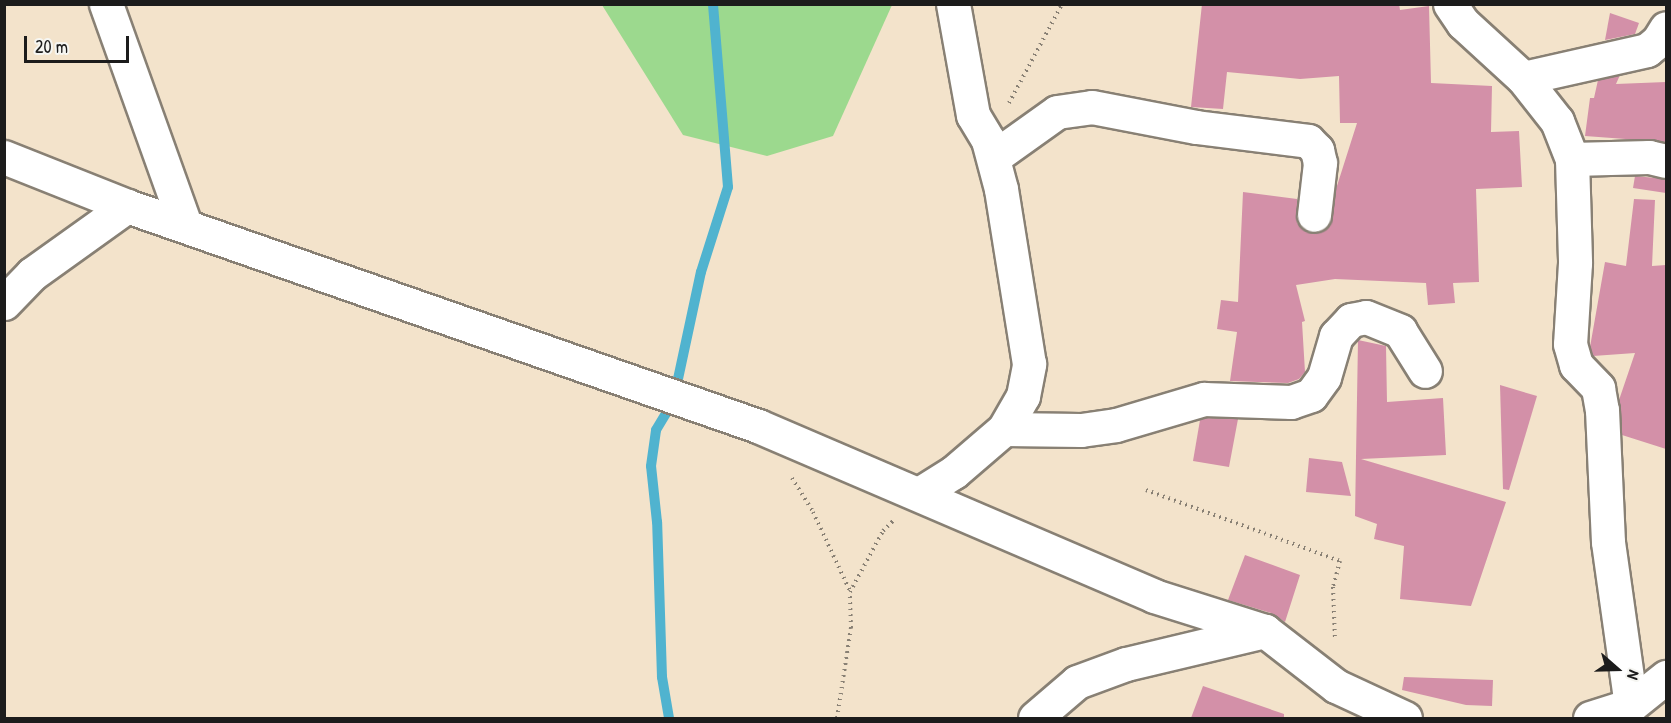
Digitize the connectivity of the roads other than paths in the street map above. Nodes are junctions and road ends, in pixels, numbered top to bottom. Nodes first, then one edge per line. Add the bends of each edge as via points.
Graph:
1 (106, 4) edge
2 (953, 4) edge
3 (1450, 4) edge
4 (1666, 28) edge
5 (1523, 78) junction
6 (991, 149) junction
7 (4, 157) edge
8 (1572, 159) junction
9 (1666, 161) edge
10 (127, 206) junction
11 (1314, 215) dead end
12 (185, 225) junction
13 (4, 303) edge
14 (1425, 371) dead end
15 (1004, 429) junction
16 (919, 494) junction
17 (1265, 631) junction
18 (1666, 677) edge
19 (1630, 705) junction
20 (1035, 718) edge
21 (1405, 718) edge
22 (1590, 718) edge

1 - 12 street
2 - 6 street via 973,115
3 - 5 street via 1464,23
4 - 5 street via 1647,50
5 - 8 street via 1557,121
6 - 11 street via 1057,112 1092,107 1196,127 1308,141 1317,150 1320,163
6 - 15 street via 1029,364 1023,396
7 - 10 street
8 - 9 street via 1649,157
8 - 19 street via 1575,263 1570,344 1576,365 1598,388 1602,410 1608,542
10 - 12 street
10 - 13 street via 32,274
12 - 16 street via 675,395
14 - 15 street via 1400,331 1366,317 1351,320 1336,336 1324,377 1311,395 1291,402 1204,399 1116,425 1082,430
15 - 16 street via 954,472
16 - 17 street via 1154,596
17 - 20 street via 1126,664 1077,682
17 - 21 street via 1336,686
18 - 19 street
19 - 22 street

